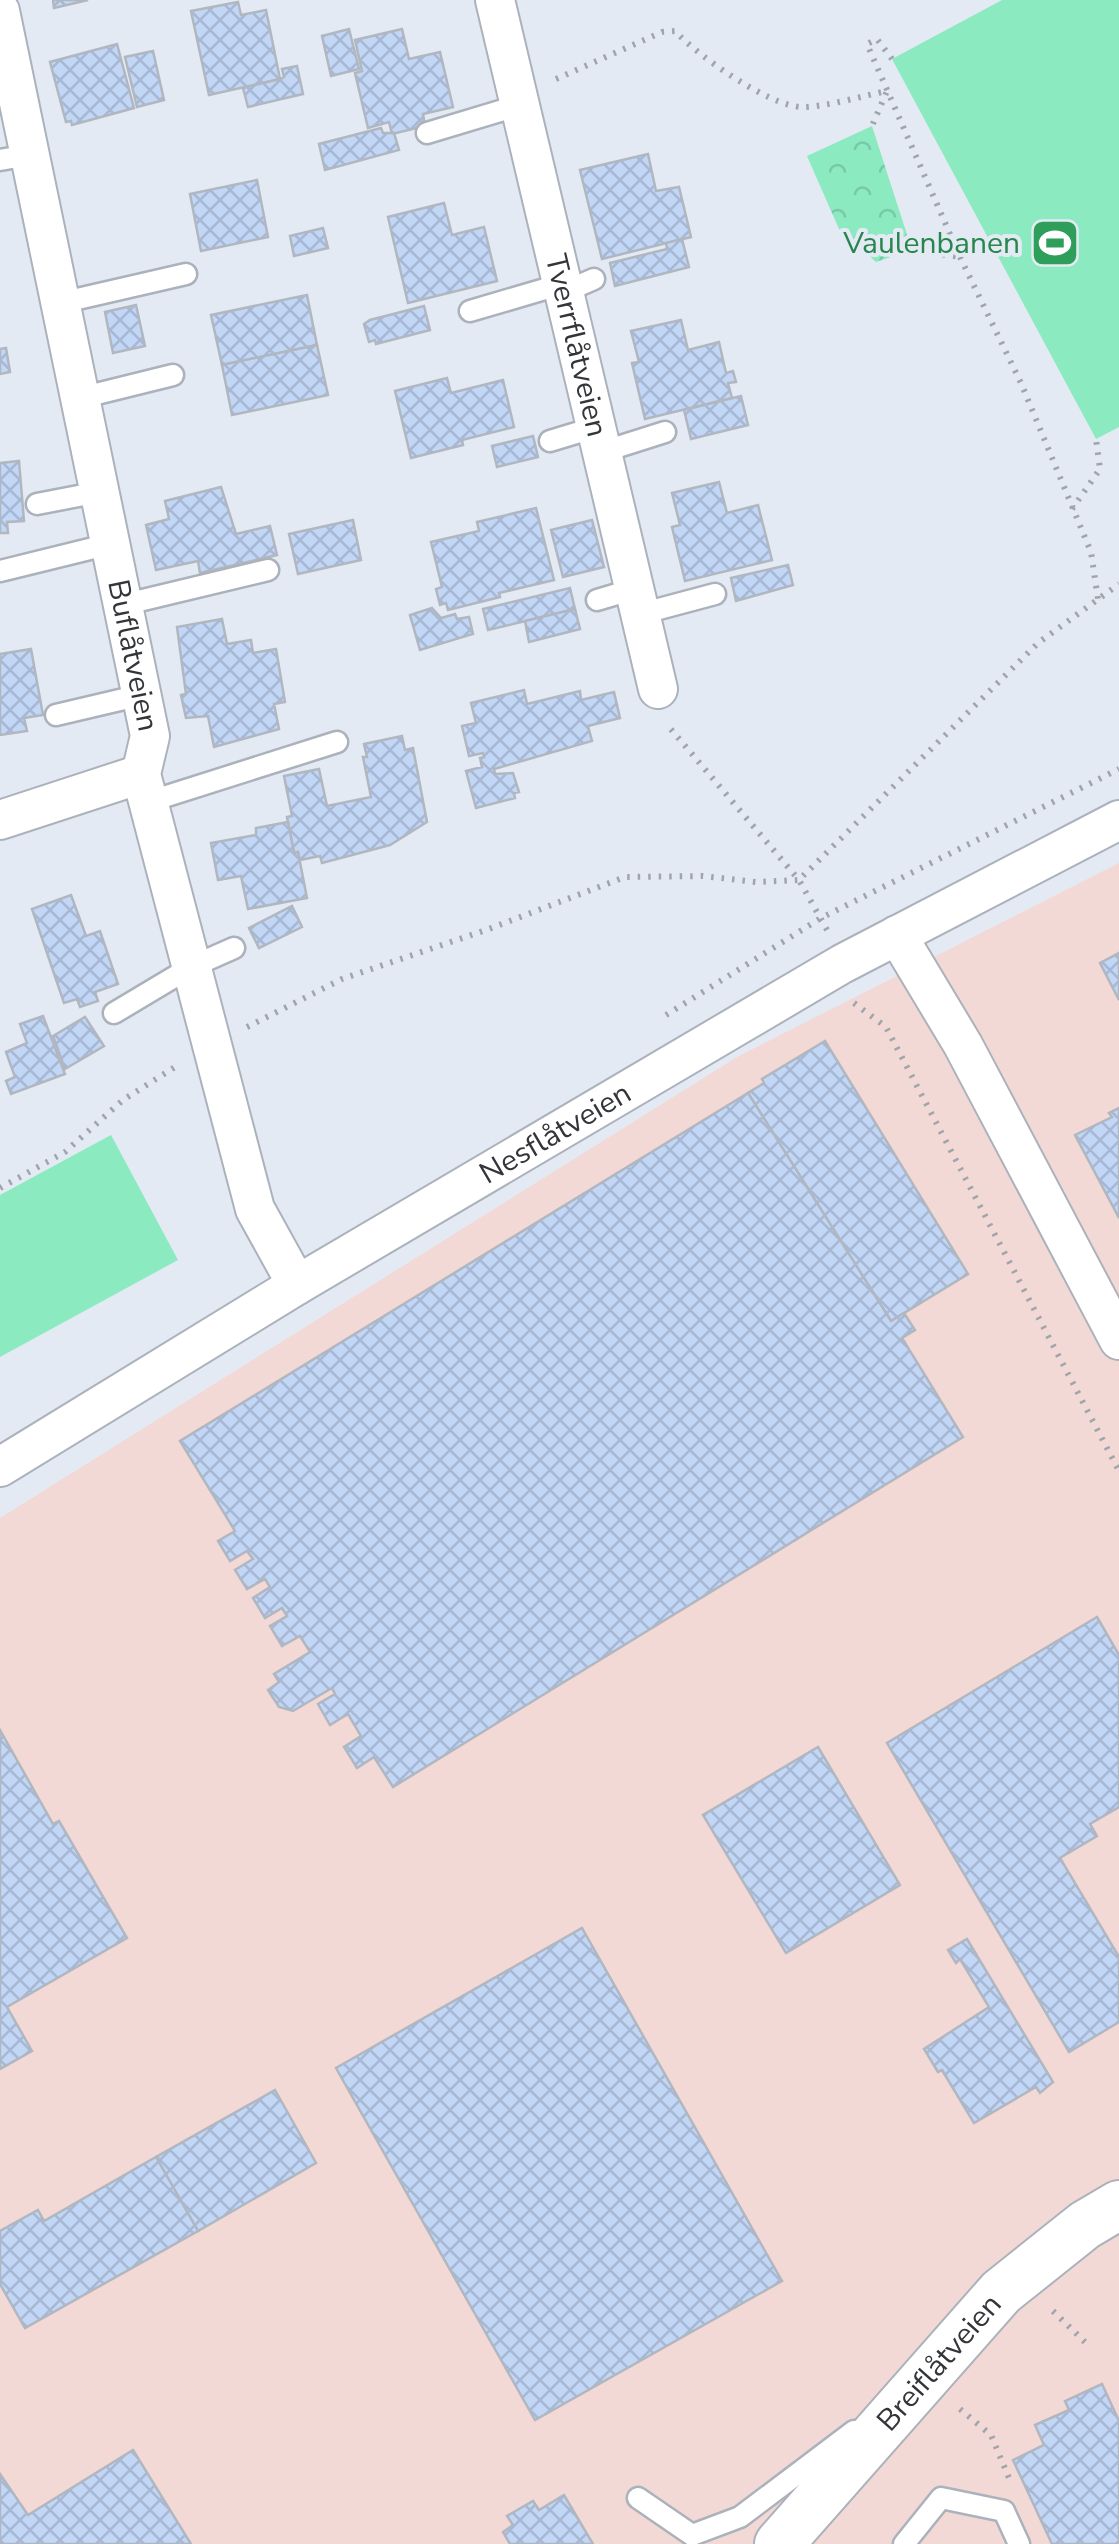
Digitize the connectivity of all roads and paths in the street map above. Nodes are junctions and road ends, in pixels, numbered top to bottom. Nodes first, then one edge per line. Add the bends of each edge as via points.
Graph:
1 (495, 0) edge
2 (0, 11) edge
3 (892, 59) dead end
4 (887, 91) junction
5 (518, 100) junction
6 (872, 126) dead end
7 (428, 133) dead end
8 (15, 157) edge
9 (912, 250) dead end
10 (960, 256) junction
11 (186, 274) dead end
12 (574, 285) junction
13 (60, 303) junction
14 (470, 312) dead end
15 (173, 375) dead end
16 (80, 398) junction
17 (664, 432) dead end
18 (1096, 439) dead end
19 (550, 440) dead end
20 (599, 440) junction
21 (100, 492) junction
22 (37, 504) dead end
23 (1072, 509) junction
24 (110, 544) junction
25 (268, 570) dead end
26 (0, 571) edge
27 (1119, 584) edge
28 (714, 594) dead end
29 (597, 600) dead end
30 (1098, 600) junction
31 (637, 601) junction
32 (122, 604) junction
33 (658, 689) joint
34 (141, 695) junction
35 (56, 715) dead end
36 (337, 742) dead end
37 (145, 788) junction
38 (0, 820) edge
39 (1119, 820) edge
40 (800, 880) junction
41 (898, 935) junction
42 (234, 948) dead end
43 (842, 964) junction
44 (192, 967) junction
45 (114, 1012) dead end
46 (212, 1045) junction
47 (0, 1188) edge
48 (297, 1285) junction
49 (1119, 1340) edge
50 (0, 1467) edge
51 (1119, 1471) edge
52 (1119, 2205) edge
53 (1066, 2302) dead end
54 (1088, 2346) dead end
55 (944, 2392) junction
56 (973, 2395) dead end
57 (947, 2424) dead end
58 (991, 2435) dead end
59 (638, 2498) dead end
60 (780, 2544) edge
61 (904, 2544) edge
62 (1020, 2544) edge

1 - 5 street, Tverrflåtveien
2 - 8 street, Buflåtveien
3 - 4 path via 877,40 867,44
4 - 5 path via 800,107 749,88 675,31
4 - 6 path
4 - 10 path
5 - 7 lane
5 - 12 street, Tverrflåtveien
8 - 13 street, Buflåtveien
9 - 10 path
10 - 23 path
11 - 13 lane
12 - 14 lane
12 - 20 street, Tverrflåtveien
13 - 16 street, Buflåtveien
15 - 16 lane
16 - 21 street, Buflåtveien
17 - 20 lane
18 - 23 path via 1100,469
19 - 20 lane
20 - 31 street, Tverrflåtveien
21 - 22 lane
21 - 24 street, Buflåtveien
23 - 30 path via 1091,552
24 - 26 lane
24 - 32 street, Buflåtveien
25 - 32 lane
27 - 30 path
28 - 31 lane
29 - 31 lane
30 - 40 path via 1038,643
31 - 33 street, Tverrflåtveien
32 - 34 street, Buflåtveien
33 - 40 path via 662,720
34 - 35 lane
34 - 37 street, Buflåtveien via 150,736
36 - 37 lane
37 - 38 street
37 - 44 street, Buflåtveien
39 - 41 street, Nesflåtveien
40 - 43 path
40 - 46 path via 625,878 342,979
41 - 43 street, Nesflåtveien
41 - 49 street
42 - 44 lane
43 - 48 street, Nesflåtveien
43 - 51 path via 854,1003 886,1027
44 - 45 lane
44 - 46 street, Buflåtveien
46 - 47 path via 123,1100 65,1152
46 - 48 street, Buflåtveien via 255,1208
48 - 50 street, Nesflåtveien
52 - 55 street, Breiflåtveien via 1000,2292
53 - 54 path via 1052,2312
55 - 56 path
55 - 57 path
55 - 58 path
55 - 59 lane via 740,2517 692,2535
55 - 60 street, Breiflåtveien
61 - 62 lane via 941,2498 1004,2511

